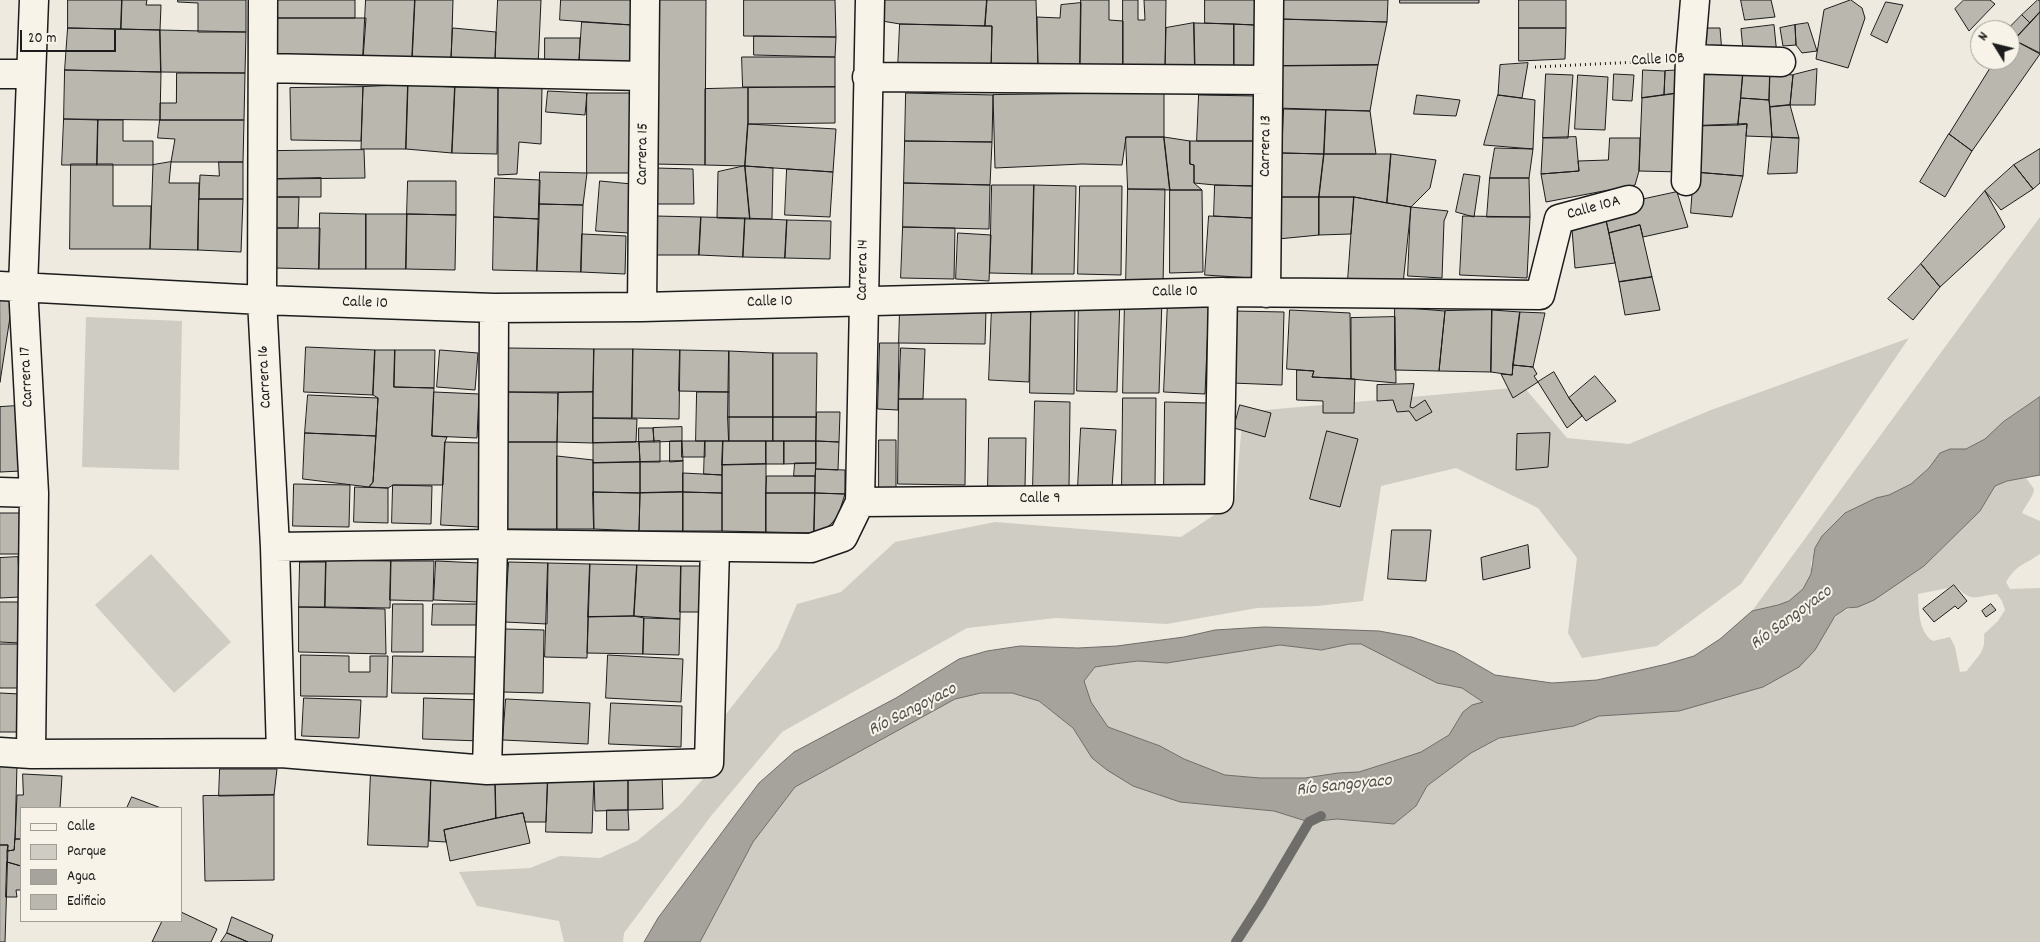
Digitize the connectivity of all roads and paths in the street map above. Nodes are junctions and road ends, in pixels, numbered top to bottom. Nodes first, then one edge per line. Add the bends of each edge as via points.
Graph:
1 (34, 0) edge
2 (263, 0) edge
3 (645, 0) edge
4 (870, 0) edge
5 (1269, 0) edge
6 (1695, 0) edge
7 (1690, 59) junction
8 (1781, 62) dead end
9 (1535, 67) dead end
10 (263, 68) junction
11 (0, 74) edge
12 (31, 74) junction
13 (644, 76) junction
14 (868, 78) junction
15 (1268, 80) junction
16 (1686, 181) dead end
17 (1629, 200) dead end
18 (12, 286) edge
19 (1223, 292) junction
20 (1266, 293) junction
21 (1540, 295) joint
22 (262, 300) junction
23 (863, 300) junction
24 (642, 307) junction
25 (494, 308) junction
26 (0, 492) edge
27 (34, 492) junction
28 (860, 502) junction
29 (493, 544) junction
30 (275, 547) junction
31 (715, 548) junction
32 (0, 752) edge
33 (281, 753) junction
34 (31, 754) junction
35 (487, 770) junction

1 - 12 street, Carrera 17
2 - 10 street, Carrera 16
3 - 13 street, Carrera 15
4 - 14 street, Carrera 14
5 - 15 street, Carrera 13
6 - 7 street
7 - 8 street, Calle 10B
7 - 9 path, Calle 10B
7 - 16 street
10 - 13 street
10 - 22 street, Carrera 16
11 - 12 street
12 - 18 street, Carrera 17
13 - 24 street, Carrera 15
14 - 15 street
14 - 23 street, Carrera 14
15 - 20 street, Carrera 13
17 - 21 street, Calle 10A via 1559,219
18 - 22 street, Calle 10
18 - 27 street, Carrera 17
19 - 20 street, Calle 10
19 - 23 street, Calle 10
19 - 28 street, Calle 9 via 1219,499
20 - 21 street, Calle 10
22 - 25 street, Calle 10
22 - 30 street, Carrera 16
23 - 24 street, Calle 10
23 - 28 street, Carrera 14
24 - 25 street, Calle 10
25 - 29 street
26 - 27 street
27 - 34 street, Carrera 17
28 - 31 street, Carrera 14 via 843,537 811,548
29 - 30 street
29 - 31 street
29 - 35 street
30 - 33 street, Carrera 16
31 - 35 street via 709,763
32 - 34 street
33 - 34 street
33 - 35 street

